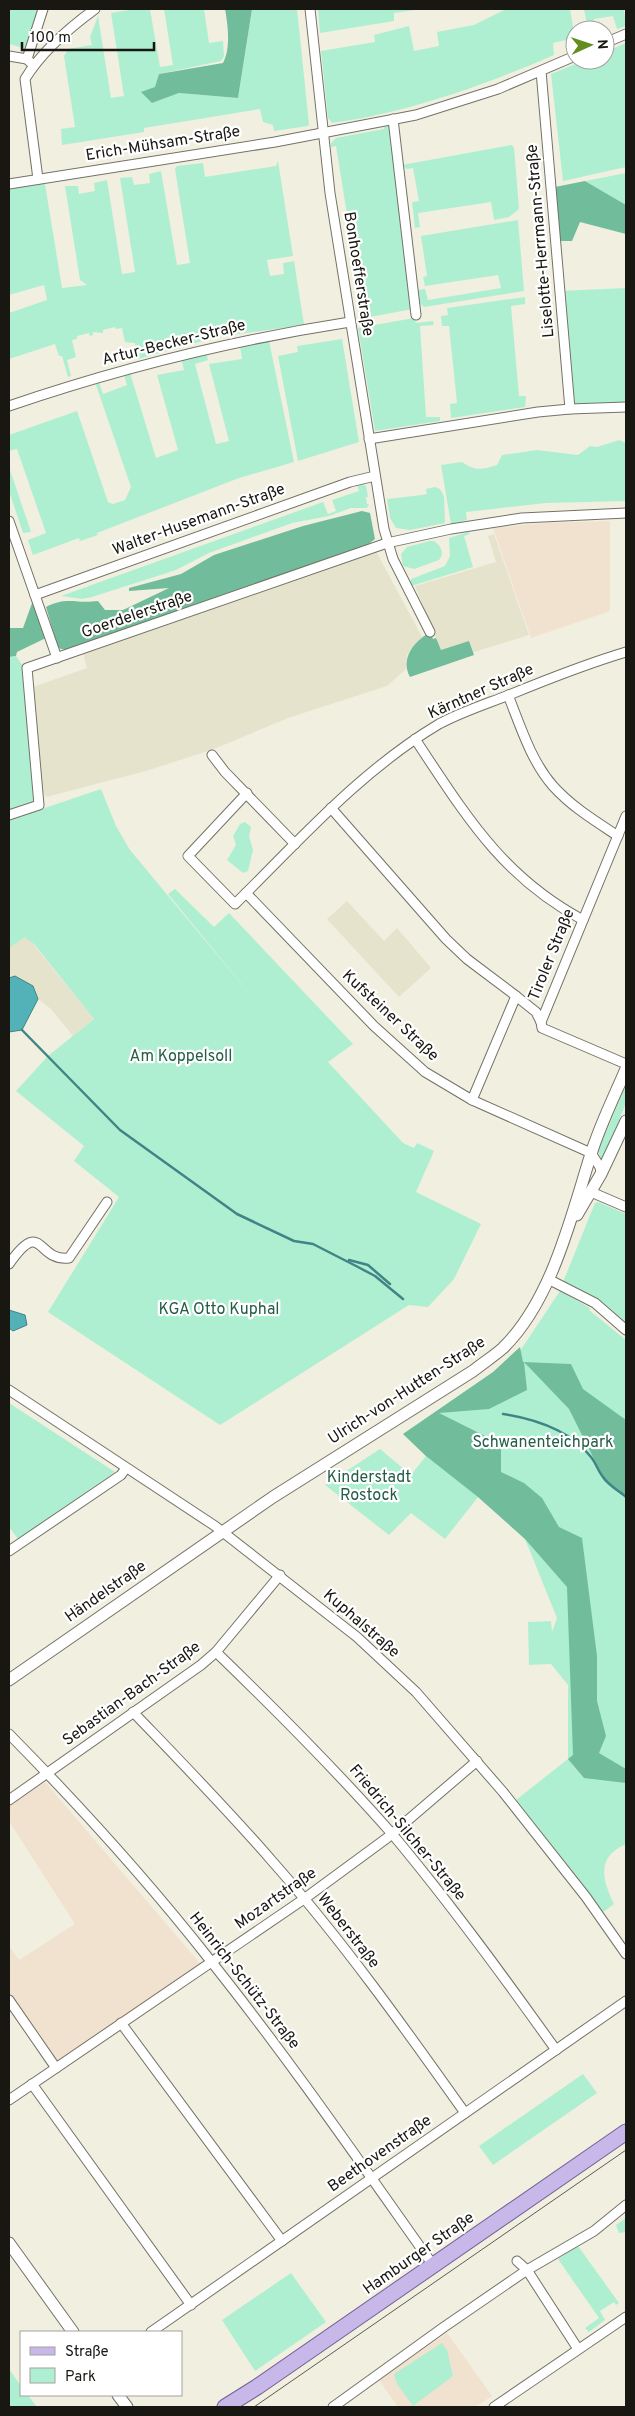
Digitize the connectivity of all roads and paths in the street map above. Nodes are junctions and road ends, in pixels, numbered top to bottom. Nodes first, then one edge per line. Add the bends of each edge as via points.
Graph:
1 (43, 9) edge
2 (95, 9) edge
3 (310, 9) edge
4 (9, 56) edge
5 (565, 60) edge
6 (30, 62) junction
7 (541, 71) junction
8 (393, 119) junction
9 (322, 133) junction
10 (38, 179) junction
11 (9, 184) edge
12 (416, 315) dead end
13 (350, 322) junction
14 (9, 406) edge
15 (626, 407) edge
16 (570, 409) junction
17 (369, 439) junction
18 (374, 476) junction
19 (626, 513) edge
20 (9, 521) edge
21 (387, 543) junction
22 (13, 550) edge
23 (35, 594) junction
24 (430, 632) dead end
25 (626, 652) edge
26 (57, 658) junction
27 (508, 695) junction
28 (415, 739) junction
29 (212, 755) dead end
30 (247, 793) junction
31 (331, 808) junction
32 (9, 815) edge
33 (626, 816) edge
34 (618, 836) junction
35 (295, 844) junction
36 (246, 894) junction
37 (583, 920) junction
38 (516, 996) junction
39 (541, 1022) junction
40 (626, 1064) edge
41 (626, 1069) edge
42 (472, 1100) junction
43 (626, 1121) edge
44 (591, 1153) junction
45 (601, 1174) junction
46 (591, 1192) junction
47 (107, 1202) dead end
48 (626, 1207) edge
49 (563, 1237) junction
50 (9, 1264) edge
51 (548, 1279) junction
52 (626, 1330) edge
53 (9, 1390) edge
54 (126, 1468) junction
55 (223, 1532) junction
56 (9, 1539) edge
57 (12, 1549) edge
58 (280, 1575) junction
59 (216, 1652) junction
60 (9, 1680) edge
61 (133, 1712) junction
62 (9, 1734) edge
63 (477, 1761) junction
64 (47, 1773) junction
65 (9, 1800) edge
66 (392, 1835) junction
67 (304, 1899) junction
68 (626, 1954) edge
69 (212, 1961) junction
70 (9, 2000) edge
71 (626, 2001) edge
72 (121, 2023) junction
73 (556, 2050) junction
74 (56, 2068) junction
75 (32, 2084) junction
76 (9, 2100) edge
77 (465, 2113) junction
78 (626, 2132) edge
79 (373, 2178) junction
80 (626, 2205) edge
81 (282, 2241) junction
82 (9, 2243) edge
83 (517, 2261) dead end
84 (433, 2265) junction
85 (528, 2270) junction
86 (191, 2304) junction
87 (626, 2317) edge
88 (72, 2331) edge
89 (152, 2331) edge
90 (578, 2350) junction
91 (119, 2396) edge
92 (229, 2406) edge
93 (126, 2407) edge
94 (333, 2407) edge
95 (494, 2407) edge

1 - 6 street
2 - 6 street
3 - 9 street, Bonhoefferstraße
4 - 6 street
5 - 7 street, Erich-Mühsam-Straße
6 - 10 street via 25,79
7 - 8 street, Erich-Mühsam-Straße via 461,101
7 - 16 street, Liselotte-Herrmann-Straße
8 - 9 street, Erich-Mühsam-Straße
8 - 12 street
9 - 10 street, Erich-Mühsam-Straße
9 - 13 street, Bonhoefferstraße
10 - 11 street, Erich-Mühsam-Straße
13 - 14 street, Artur-Becker-Straße via 238,342 148,363
13 - 17 street, Bonhoefferstraße
15 - 16 street
16 - 17 street
17 - 18 street, Bonhoefferstraße
18 - 21 street, Bonhoefferstraße
18 - 23 street, Walter-Husemann-Straße
19 - 21 street, Goerdelerstraße via 522,518 459,527
20 - 22 street
21 - 24 street
21 - 26 street, Goerdelerstraße
22 - 23 street
23 - 26 street
25 - 27 street, Kärntner Straße
26 - 32 street, Goerdelerstraße via 27,668 39,805
27 - 28 street, Kärntner Straße via 458,715
27 - 34 street via 535,757 552,785 579,810
28 - 31 street, Kärntner Straße
28 - 37 street via 497,854 536,891
29 - 30 street
30 - 35 street
30 - 36 street via 188,856 235,904
31 - 35 street, Kärntner Straße
31 - 38 street via 446,939
33 - 34 street, Tiroler Straße
34 - 37 street, Tiroler Straße
35 - 36 street, Kärntner Straße
36 - 42 street, Kufsteiner Straße via 402,1053 425,1072
37 - 39 street, Tiroler Straße
38 - 39 street, Tiroler Straße via 536,1012
38 - 42 street, Tiroler Straße
39 - 40 street via 542,1028
41 - 44 street, Ulrich-von-Hutten-Straße
42 - 44 street, Kufsteiner Straße
43 - 45 street, Ulrich-von-Hutten-Straße
44 - 45 street
44 - 49 street, Ulrich-von-Hutten-Straße
45 - 46 street, Ulrich-von-Hutten-Straße
46 - 48 street
46 - 49 street, Ulrich-von-Hutten-Straße
47 - 50 street via 70,1258 59,1258 38,1244 28,1242 22,1245
49 - 51 street, Ulrich-von-Hutten-Straße
51 - 52 street via 594,1303
51 - 55 street, Ulrich-von-Hutten-Straße via 535,1306 503,1348 473,1371 286,1488
53 - 54 street, Kuphalstraße
54 - 55 street, Kuphalstraße
54 - 57 street
55 - 58 street, Kuphalstraße
55 - 60 street, Händelstraße
56 - 57 street
58 - 59 street, Sebastian-Bach-Straße
58 - 63 street, Kuphalstraße via 357,1637 416,1692
59 - 61 street, Sebastian-Bach-Straße
59 - 66 street, Friedrich-Silcher-Straße via 306,1741
61 - 64 street, Sebastian-Bach-Straße
61 - 67 street, Weberstraße
62 - 64 street, Heinrich-Schütz-Straße
63 - 66 street, Mozartstraße
63 - 68 street, Kuphalstraße via 535,1832
64 - 65 street, Sebastian-Bach-Straße
64 - 69 street, Heinrich-Schütz-Straße via 128,1861
66 - 67 street, Mozartstraße
66 - 73 street, Friedrich-Silcher-Straße via 480,1944
67 - 69 street, Mozartstraße
67 - 77 street, Weberstraße
69 - 72 street, Mozartstraße
69 - 79 street, Heinrich-Schütz-Straße
70 - 74 street
71 - 73 street, Beethovenstraße
72 - 74 street, Mozartstraße
72 - 81 street
73 - 77 street, Beethovenstraße
74 - 75 street, Mozartstraße
75 - 76 street, Mozartstraße
75 - 86 street
77 - 79 street, Beethovenstraße
78 - 84 main road, Hamburger Straße
79 - 81 street, Beethovenstraße
79 - 84 street, Heinrich-Schütz-Straße
80 - 85 street via 594,2231
81 - 86 street, Beethovenstraße
82 - 88 street
83 - 85 street
84 - 92 main road, Hamburger Straße
85 - 90 street
85 - 94 street
86 - 89 street, Beethovenstraße
87 - 90 street
90 - 95 street
91 - 93 street

